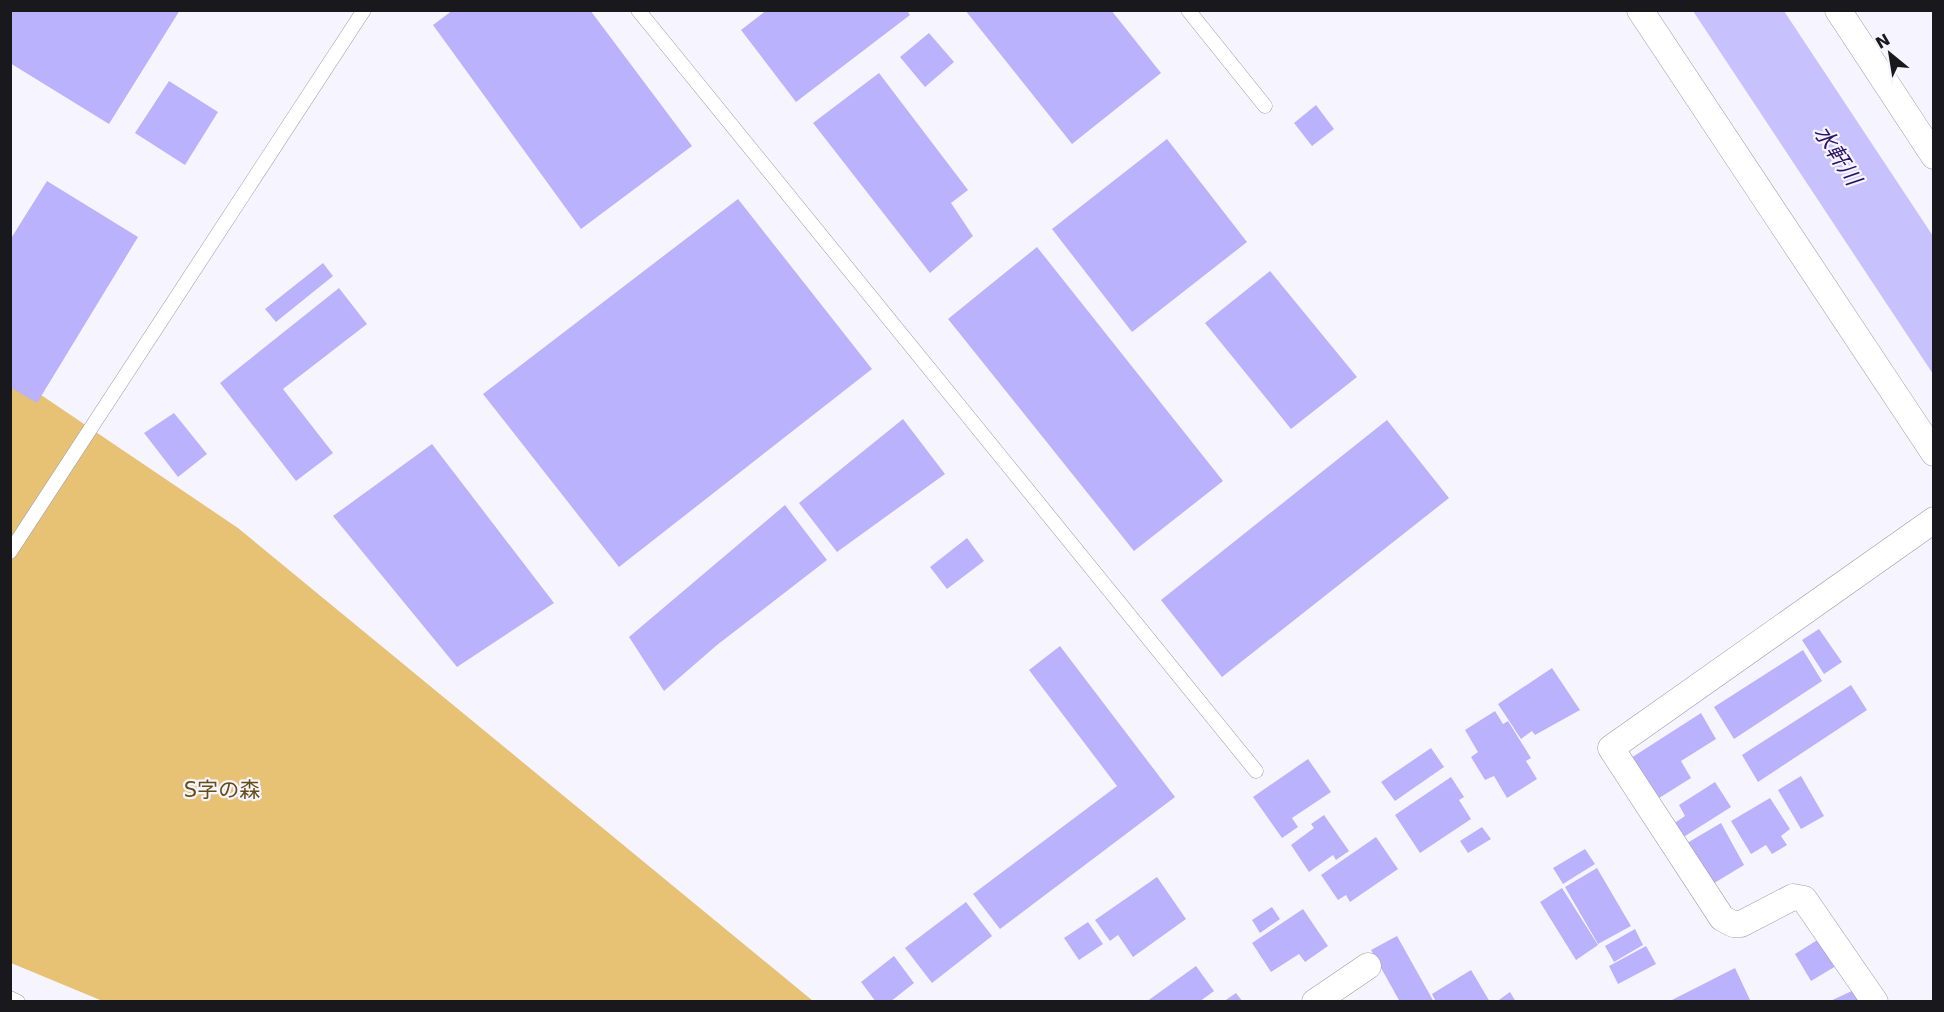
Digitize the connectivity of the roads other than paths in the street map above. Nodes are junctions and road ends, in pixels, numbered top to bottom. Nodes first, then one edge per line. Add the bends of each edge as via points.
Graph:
1 (364, 10) edge
2 (638, 10) edge
3 (1188, 10) edge
4 (1640, 10) edge
5 (1838, 10) edge
6 (1265, 106) dead end
7 (1934, 156) edge
8 (1934, 453) edge
9 (1934, 520) edge
10 (10, 552) edge
11 (1256, 771) dead end
12 (1368, 966) dead end
13 (10, 998) edge
14 (18, 1002) edge
15 (1315, 1002) edge
16 (1875, 1002) edge

1 - 10 lane
2 - 11 lane
3 - 6 lane
4 - 8 street
5 - 7 street
9 - 16 street via 1611,748 1722,918 1741,924 1793,897 1804,899
12 - 15 street
13 - 14 lane

